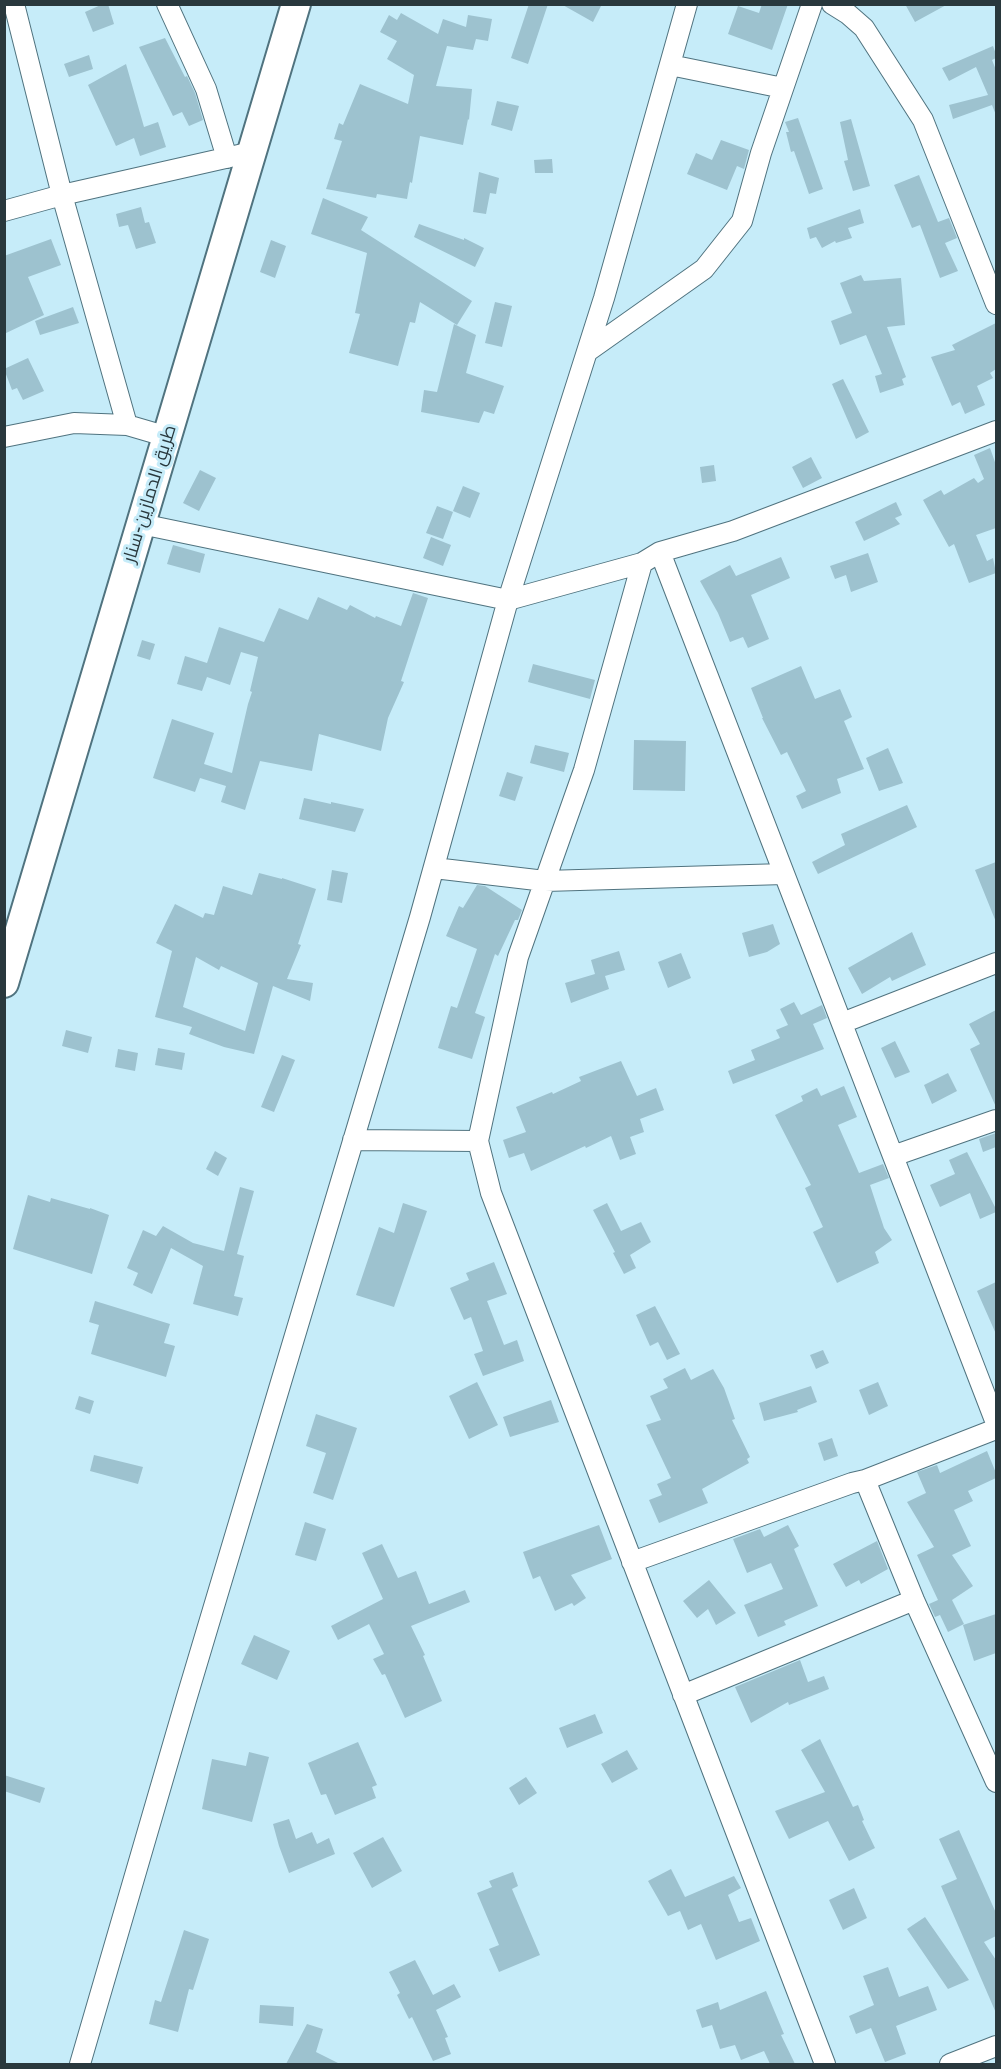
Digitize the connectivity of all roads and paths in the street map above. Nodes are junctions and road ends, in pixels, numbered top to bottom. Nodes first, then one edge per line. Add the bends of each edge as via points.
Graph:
1 (14, 4) edge
2 (167, 4) edge
3 (296, 4) edge
4 (687, 4) edge
5 (812, 4) edge
6 (832, 4) edge
7 (670, 65) junction
8 (783, 88) junction
9 (239, 155) junction
10 (62, 195) junction
11 (4, 211) edge
12 (996, 304) edge
13 (588, 351) junction
14 (127, 425) junction
15 (996, 431) edge
16 (4, 437) edge
17 (168, 437) junction
18 (141, 524) junction
19 (660, 552) junction
20 (642, 563) junction
21 (508, 600) junction
22 (434, 868) junction
23 (784, 874) junction
24 (545, 881) junction
25 (996, 963) edge
26 (5, 977) edge
27 (842, 1023) junction
28 (996, 1120) edge
29 (353, 1140) junction
30 (478, 1141) junction
31 (893, 1156) junction
32 (996, 1423) edge
33 (996, 1429) edge
34 (865, 1480) junction
35 (632, 1562) junction
36 (914, 1600) junction
37 (683, 1695) junction
38 (996, 1782) edge
39 (996, 2046) edge
40 (80, 2064) edge
41 (825, 2064) edge
42 (950, 2064) edge

1 - 10 street
2 - 9 street
3 - 9 highway, طريق الدمازين-سنار
4 - 7 street
5 - 8 street
6 - 12 street via 864,28 923,120
7 - 8 street
7 - 13 street
8 - 13 street via 742,221 704,269
9 - 10 street
9 - 17 highway, طريق الدمازين-سنار
10 - 11 street
10 - 14 street
13 - 21 street
14 - 16 street via 74,423
14 - 17 street
15 - 19 street via 733,531
17 - 18 highway, طريق الدمازين-سنار
18 - 21 street
18 - 26 highway, طريق الدمازين-سنار
19 - 20 street
19 - 23 street
20 - 21 street
20 - 24 street via 584,770
21 - 22 street
22 - 24 street
22 - 29 street
23 - 24 street
23 - 27 street
24 - 30 street via 518,957
25 - 27 street
27 - 31 street
28 - 31 street
29 - 30 street
29 - 40 street
30 - 35 street via 490,1192
31 - 32 street
33 - 34 street
34 - 35 street
34 - 36 street
35 - 37 street
36 - 37 street
36 - 38 street
37 - 41 street
39 - 42 street

